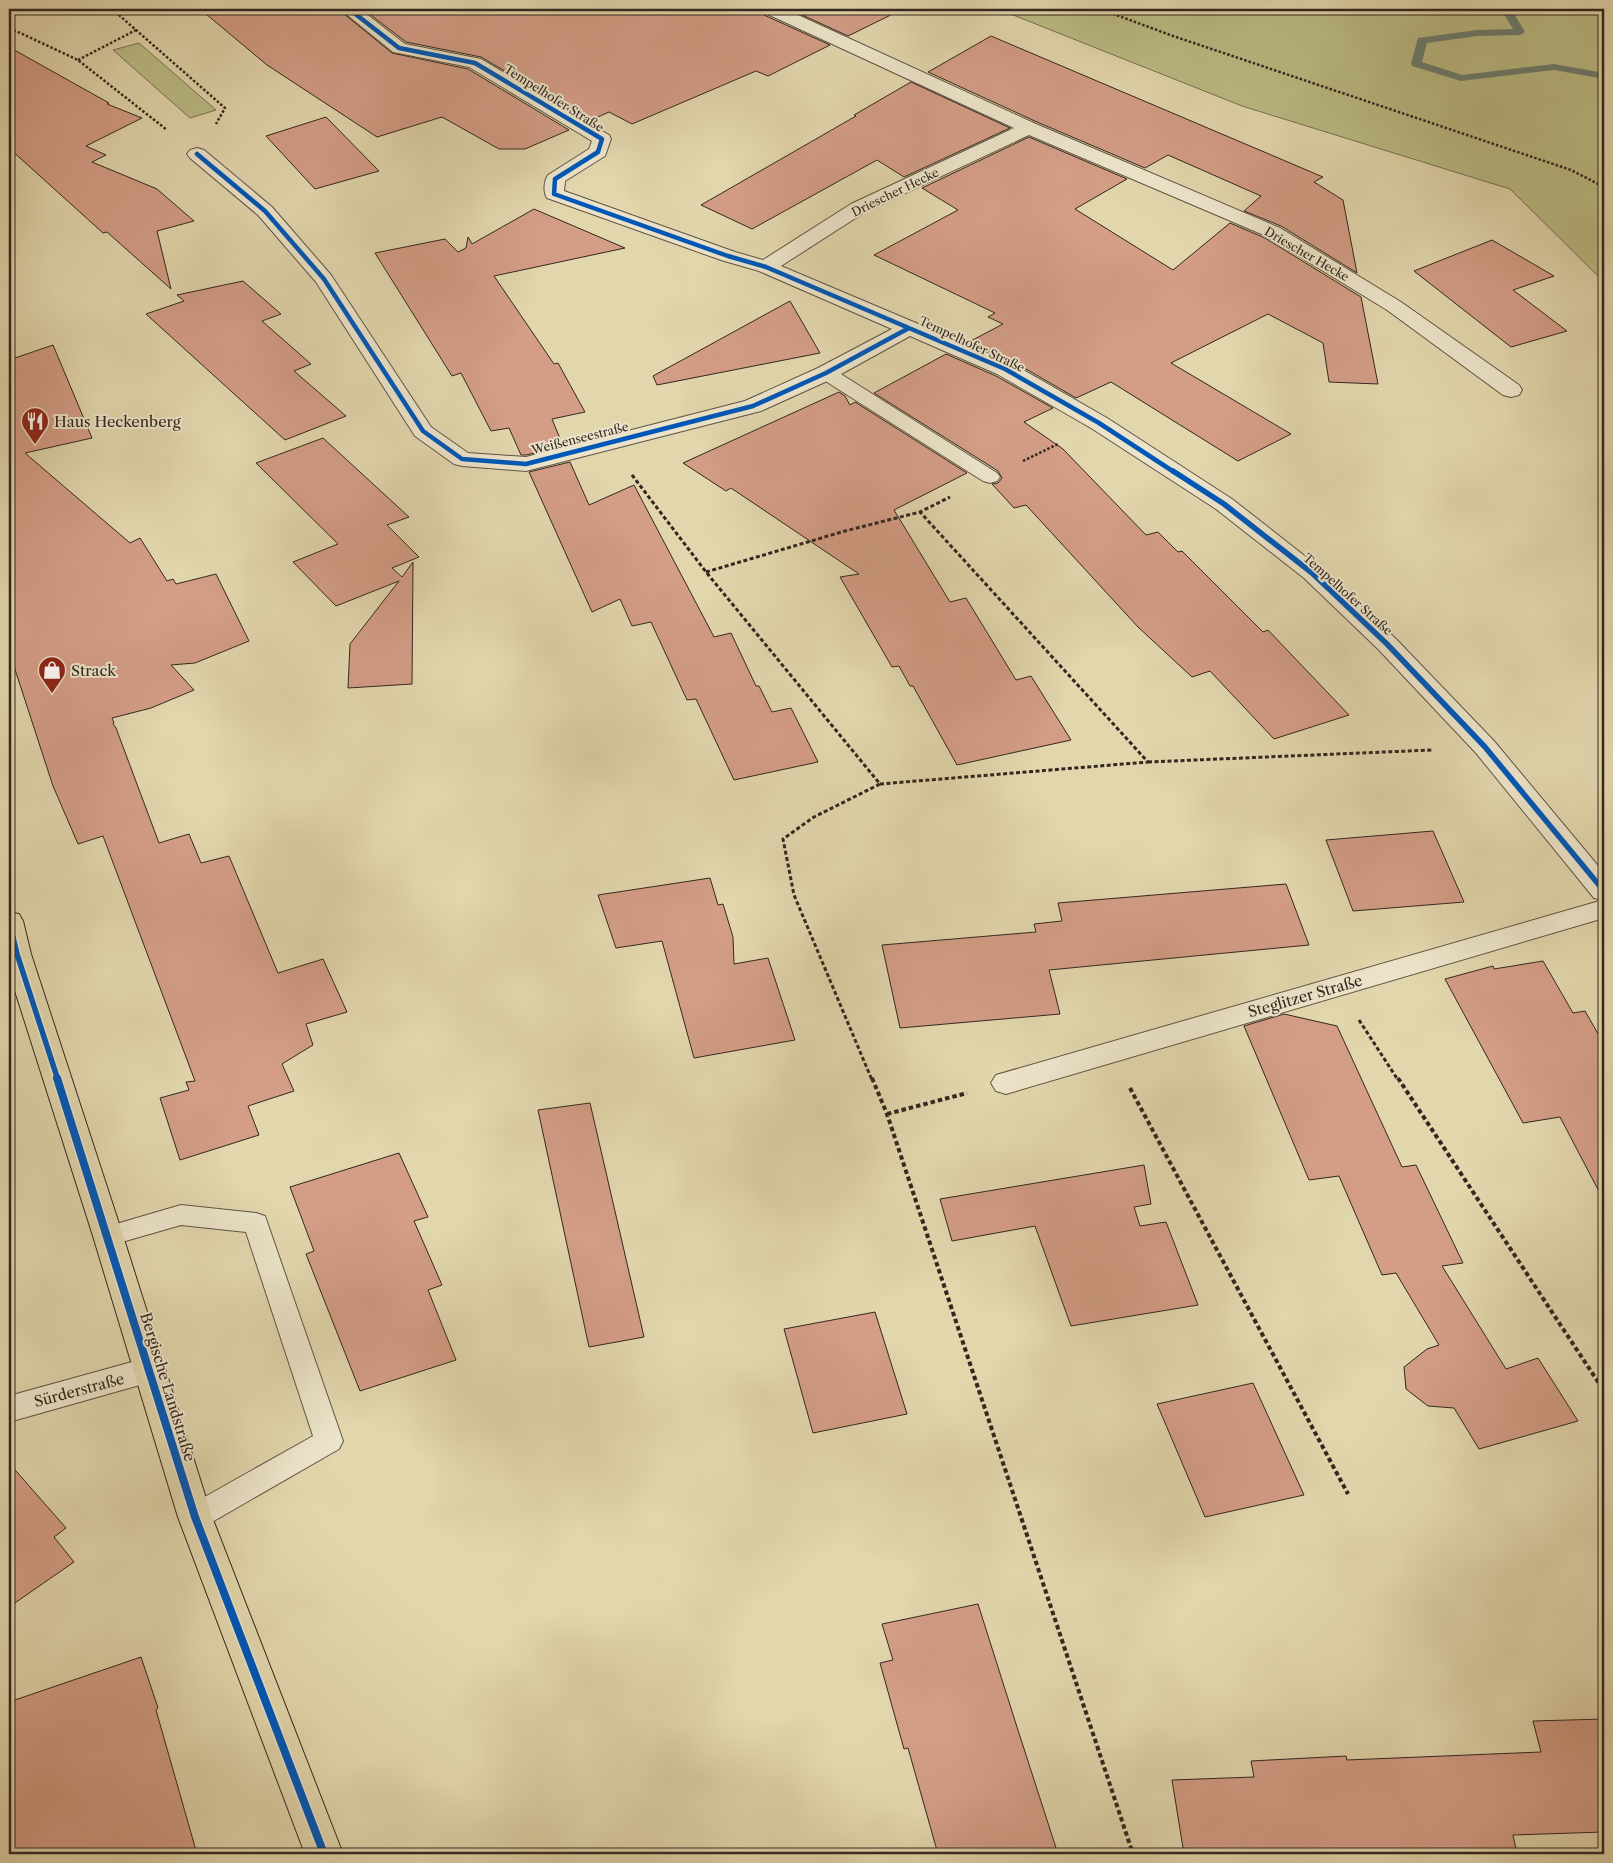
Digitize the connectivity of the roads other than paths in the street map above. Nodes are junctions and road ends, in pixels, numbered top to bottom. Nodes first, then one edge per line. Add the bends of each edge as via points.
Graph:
1 (349, 9) edge
2 (771, 9) edge
3 (1030, 128) junction
4 (197, 154) road end
5 (766, 267) junction
6 (909, 328) junction
7 (826, 373) junction
8 (1511, 390) dead end
9 (990, 477) road end
10 (1604, 891) edge
11 (1604, 909) edge
12 (9, 921) edge
13 (1006, 1083) road end
14 (108, 1236) junction
15 (150, 1370) junction
16 (9, 1409) edge
17 (195, 1517) junction
18 (324, 1854) edge

1 - 5 street, Tempelhofer Straße via 399,48 475,63 602,139 598,152 555,179 554,194
2 - 3 street, Driescher Hecke
3 - 5 street, Driescher Hecke via 858,208
3 - 8 street, Driescher Hecke via 1273,232 1394,306
4 - 7 street, Weißenseestraße via 265,212 324,279 423,431 462,459 526,464 753,406
5 - 6 street, Tempelhofer Straße
6 - 7 street, Weißenseestraße
6 - 10 street, Tempelhofer Straße via 1005,369 1099,423 1224,504 1312,573 1485,747
7 - 9 lane
11 - 13 street, Steglitzer Straße
12 - 14 main road, Bergische Landstraße
14 - 15 main road, Bergische Landstraße
14 - 17 lane via 180,1215 256,1223 329,1441
15 - 16 street, Sürderstraße
15 - 17 main road, Bergische Landstraße
17 - 18 main road, Bergische Landstraße

